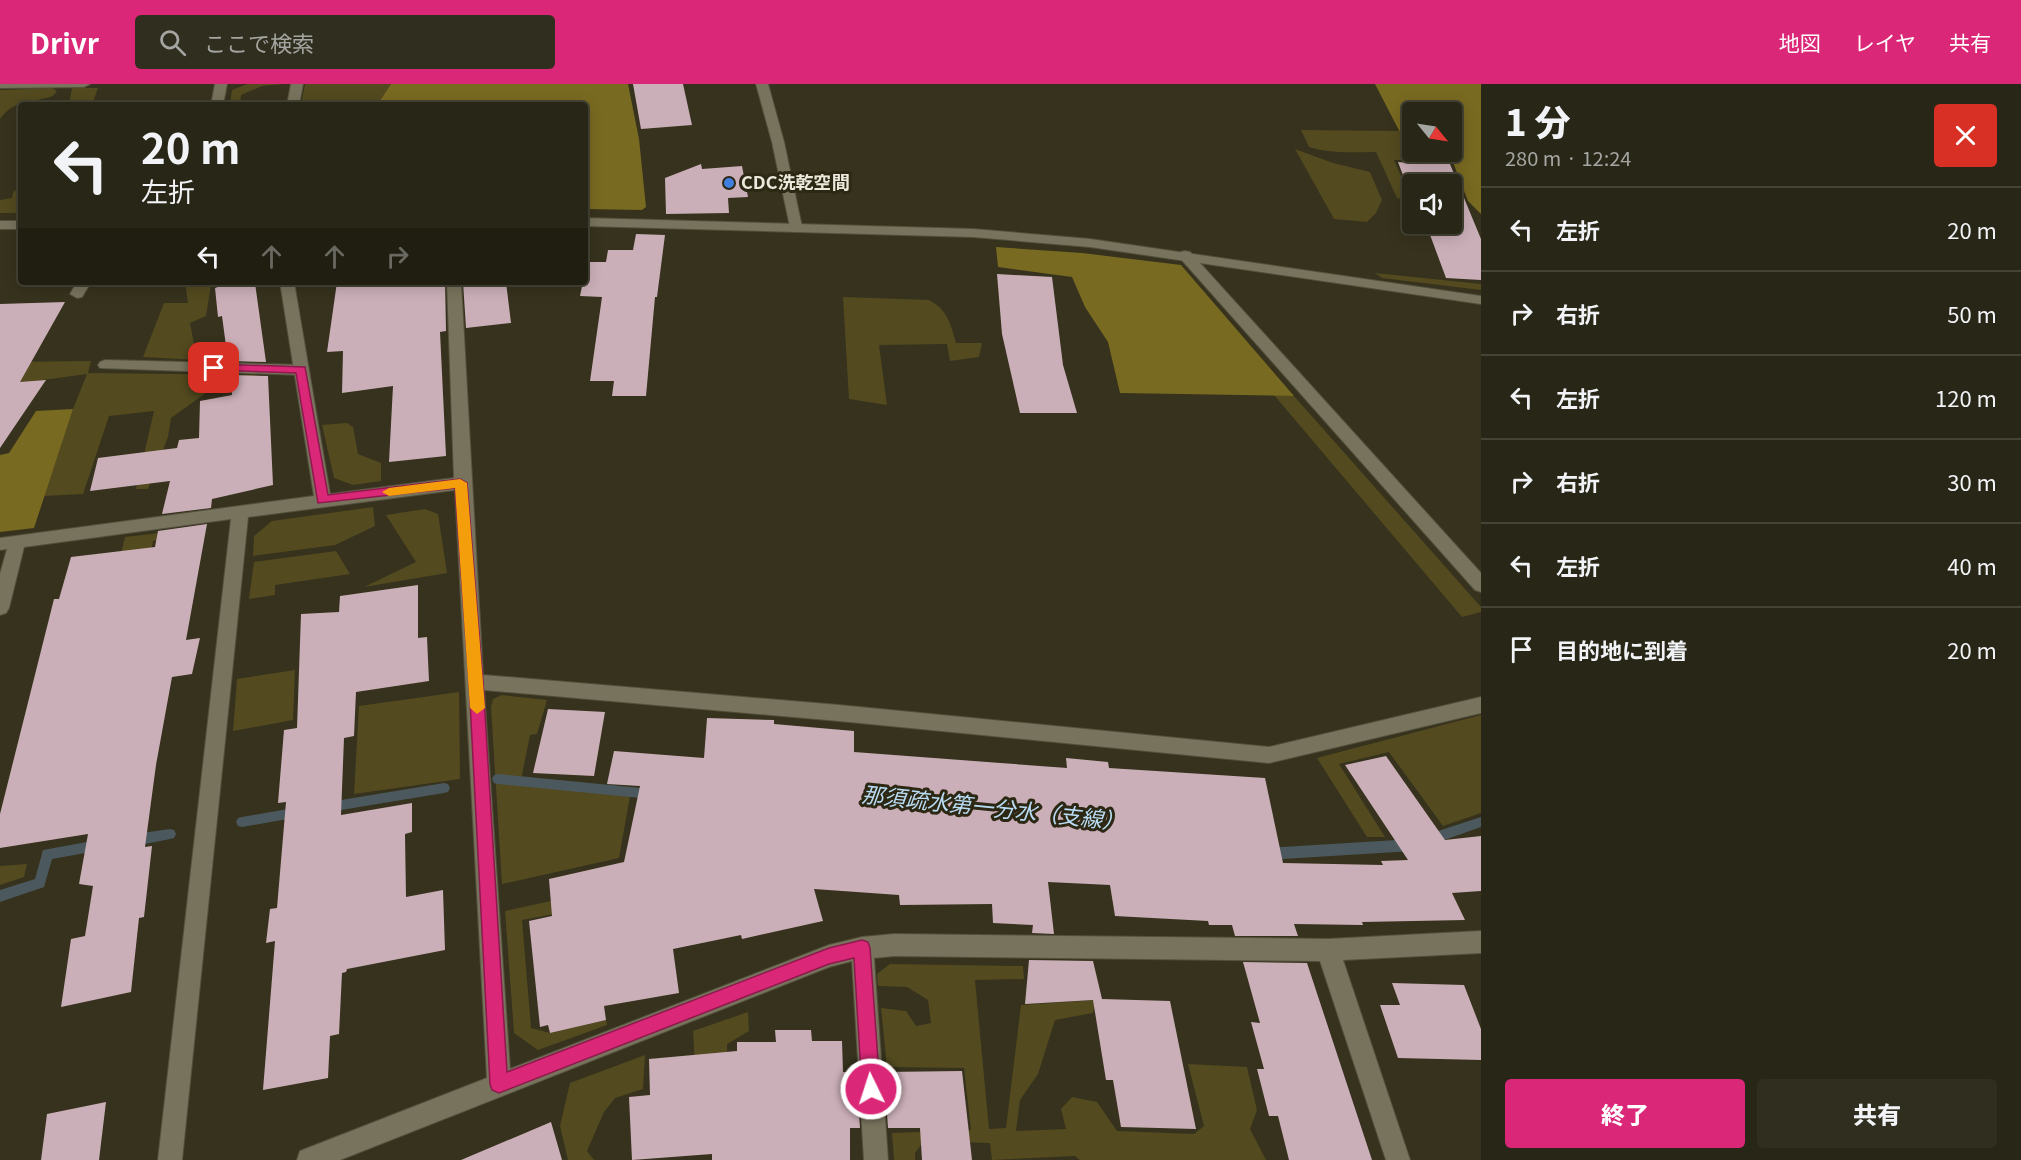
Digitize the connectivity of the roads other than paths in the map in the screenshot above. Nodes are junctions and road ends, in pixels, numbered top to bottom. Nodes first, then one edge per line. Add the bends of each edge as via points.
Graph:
1 (64, 84) edge
2 (84, 84) edge
3 (221, 84) edge
4 (297, 84) edge
5 (762, 84) edge
6 (0, 86) edge
7 (218, 102) edge
8 (294, 102) edge
9 (588, 222) edge
10 (0, 225) edge
11 (18, 225) edge
12 (796, 227) junction
13 (1185, 255) junction
14 (288, 285) edge
15 (454, 285) edge
16 (1481, 300) edge
17 (105, 365) dead end
18 (302, 370) junction
19 (460, 483) junction
20 (323, 500) junction
21 (240, 512) junction
22 (9, 543) edge
23 (1481, 585) edge
24 (0, 608) edge
25 (476, 682) junction
26 (1481, 705) edge
27 (1481, 942) edge
28 (862, 948) junction
29 (1328, 950) junction
30 (499, 1084) junction
31 (170, 1160) edge
32 (309, 1160) edge
33 (876, 1160) edge
34 (1398, 1160) edge

1 - 2 street
1 - 6 street
3 - 7 street
4 - 8 street
5 - 12 street
9 - 12 street
10 - 11 street
12 - 13 street via 973,233
13 - 16 street
13 - 23 street
14 - 18 street
15 - 19 street
17 - 18 street
18 - 20 street
19 - 20 street
19 - 25 street
20 - 21 street
21 - 22 street
21 - 31 street
22 - 24 street
25 - 26 street via 1269,755
25 - 30 street
27 - 29 street
28 - 29 street via 894,945
28 - 30 street via 829,956
28 - 33 street
29 - 34 street
30 - 32 street

